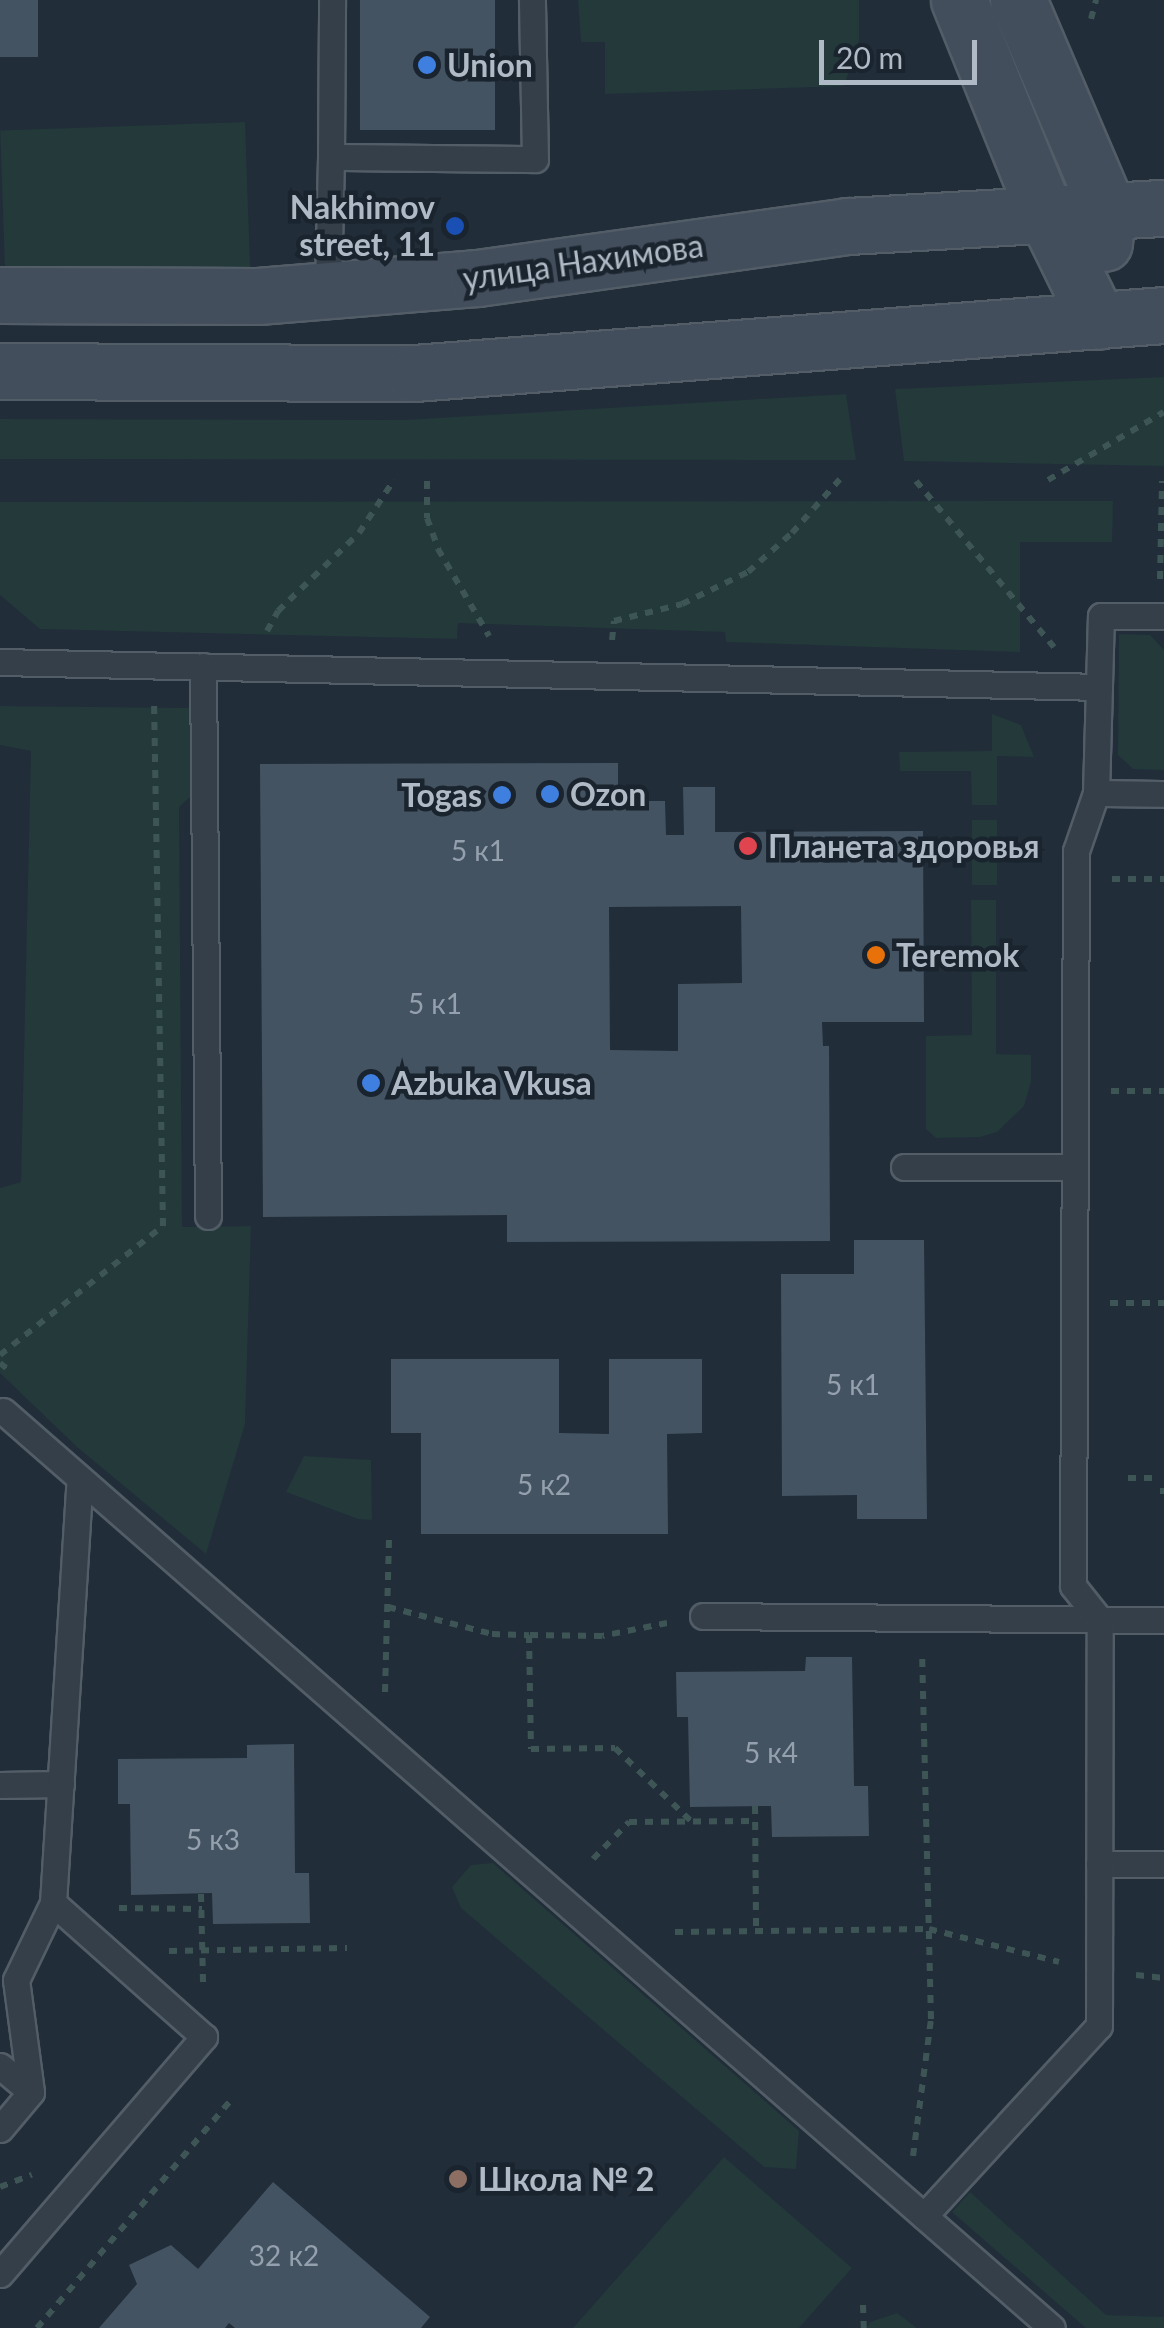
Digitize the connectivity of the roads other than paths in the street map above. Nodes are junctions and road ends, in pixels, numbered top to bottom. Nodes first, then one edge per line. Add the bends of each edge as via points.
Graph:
1 (332, 0) edge
2 (532, 0) edge
3 (959, 0) edge
4 (1018, 0) edge
5 (331, 157) junction
6 (1164, 208) edge
7 (1107, 209) junction
8 (1044, 213) junction
9 (328, 290) junction
10 (0, 295) edge
11 (1164, 315) edge
12 (1098, 320) junction
13 (0, 371) edge
14 (1164, 616) edge
15 (0, 662) edge
16 (203, 666) junction
17 (1093, 686) junction
18 (1096, 793) junction
19 (1164, 794) edge
20 (904, 1166) dead end
21 (1074, 1167) junction
22 (208, 1216) dead end
23 (1, 1410) edge
24 (80, 1479) junction
25 (703, 1616) road end
26 (1100, 1620) junction
27 (1164, 1620) edge
28 (61, 1784) junction
29 (0, 1785) edge
30 (1099, 1864) junction
31 (1164, 1864) edge
32 (53, 1903) junction
33 (8, 1985) edge
34 (0, 2066) edge
35 (30, 2092) junction
36 (0, 2128) edge
37 (915, 2208) junction
38 (0, 2274) edge
39 (1052, 2328) edge

1 - 5 lane
2 - 5 lane via 535,159
3 - 8 main road
4 - 7 main road
5 - 9 lane
6 - 7 main road, улица Нахимова
7 - 8 main road, улица Нахимова
7 - 12 main road
8 - 9 main road, улица Нахимова via 848,226 478,278
8 - 12 main road
9 - 10 main road, улица Нахимова
11 - 12 main road
12 - 13 main road via 414,373
14 - 17 lane via 1101,616
15 - 16 lane
16 - 17 lane
16 - 22 lane
17 - 18 lane
18 - 19 lane
18 - 21 lane via 1076,851
20 - 21 lane
21 - 26 lane via 1072,1586
23 - 24 lane
24 - 28 lane
24 - 37 lane
25 - 26 lane
26 - 27 lane
26 - 30 lane
28 - 29 lane
28 - 32 lane
30 - 31 lane
30 - 37 lane via 1099,2026
32 - 33 lane
32 - 38 lane via 204,2037
33 - 35 lane
34 - 35 lane
35 - 36 lane
37 - 39 lane

